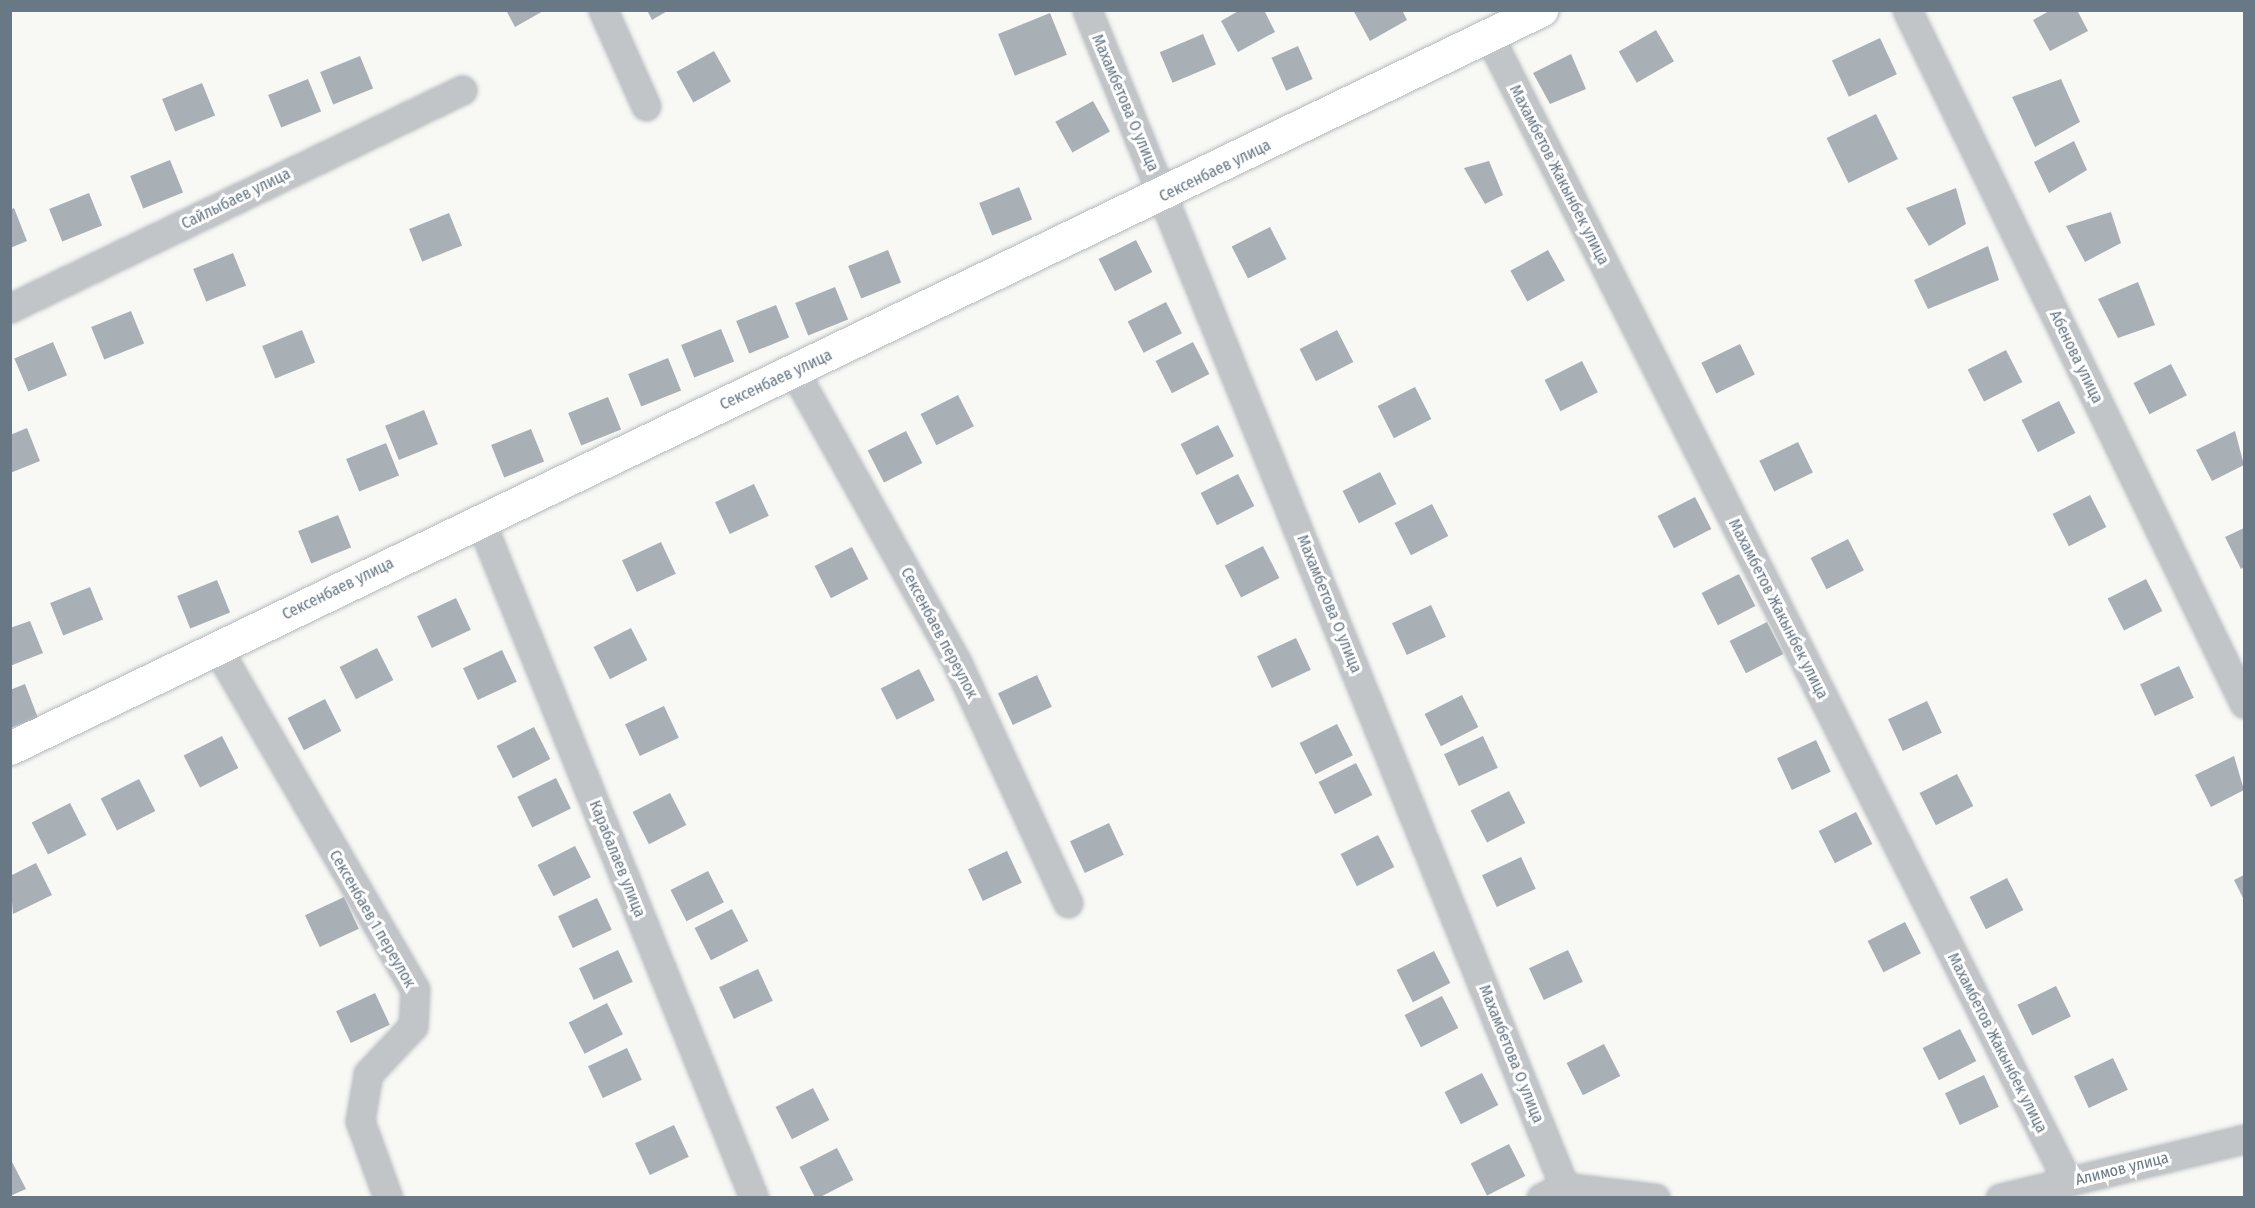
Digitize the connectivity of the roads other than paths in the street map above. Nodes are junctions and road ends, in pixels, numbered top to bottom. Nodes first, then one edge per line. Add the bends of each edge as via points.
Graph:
1 (603, 10) edge
2 (1087, 10) edge
3 (1542, 10) edge
4 (1907, 10) edge
5 (1489, 36) junction
6 (462, 90) dead end
7 (646, 106) dead end
8 (1164, 196) junction
9 (10, 308) edge
10 (794, 371) junction
11 (480, 520) junction
12 (217, 648) junction
13 (2244, 703) edge
14 (10, 748) edge
15 (1068, 903) dead end
16 (2244, 1139) edge
17 (2068, 1182) junction
18 (1558, 1194) edge
19 (388, 1197) edge
20 (754, 1197) edge
21 (1655, 1197) edge
22 (2000, 1197) edge

1 - 7 street
2 - 8 street, Махамбетова О улица
3 - 5 street, Сексенбаев улица
4 - 13 street, Абенова улица
5 - 8 street, Сексенбаев улица
5 - 17 street, Махамбетов Жакынбек улица
6 - 9 street, Сайлыбаев улица
8 - 10 street, Сексенбаев улица
8 - 18 street, Махамбетова О улица
10 - 11 street, Сексенбаев улица
10 - 15 street, Сексенбаев переулок via 958,665
11 - 12 street, Сексенбаев улица
11 - 20 street, Карабалаев улица
12 - 14 street, Сексенбаев улица
12 - 19 street, Сексенбаев 1 переулок via 415,988 413,1026 368,1074 360,1121
16 - 17 street, Алимов улица
17 - 22 street, Алимов улица
18 - 21 street

